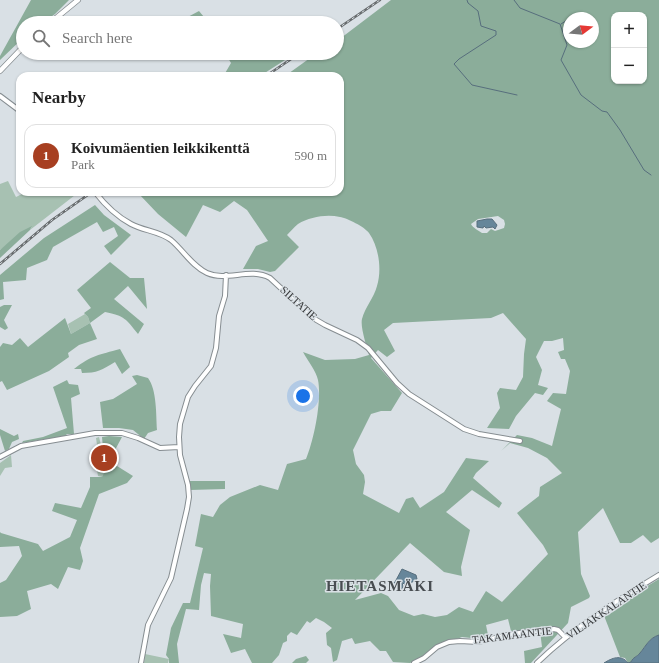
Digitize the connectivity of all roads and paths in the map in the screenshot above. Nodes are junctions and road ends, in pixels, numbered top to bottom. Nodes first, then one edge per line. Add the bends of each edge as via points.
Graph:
1 (78, 0) edge
2 (59, 16) edge
3 (16, 55) edge
4 (0, 71) edge
5 (0, 96) edge
6 (16, 108) edge
7 (97, 196) edge
8 (226, 275) junction
9 (520, 441) dead end
10 (179, 447) junction
11 (0, 457) edge
12 (659, 575) edge
13 (565, 637) junction
14 (141, 663) edge
15 (414, 663) edge
16 (537, 663) edge

1 - 2 main road
3 - 4 main road
5 - 6 street
7 - 8 street, SILTATIE via 110,210 132,224 170,240 196,266 207,273
8 - 9 street, SILTATIE via 262,274 270,278 313,318 368,348 409,394 464,429
8 - 10 street via 216,348 211,366 186,401 180,424
10 - 11 street via 160,448 130,435 106,432 20,446
10 - 14 street via 188,485 187,509 171,578 148,625
12 - 13 street, VILJAKKALANTIE
13 - 15 street, TAKAMAANTIE via 554,629 511,634 478,642 450,642 437,647
13 - 16 street, VILJAKKALANTIE

